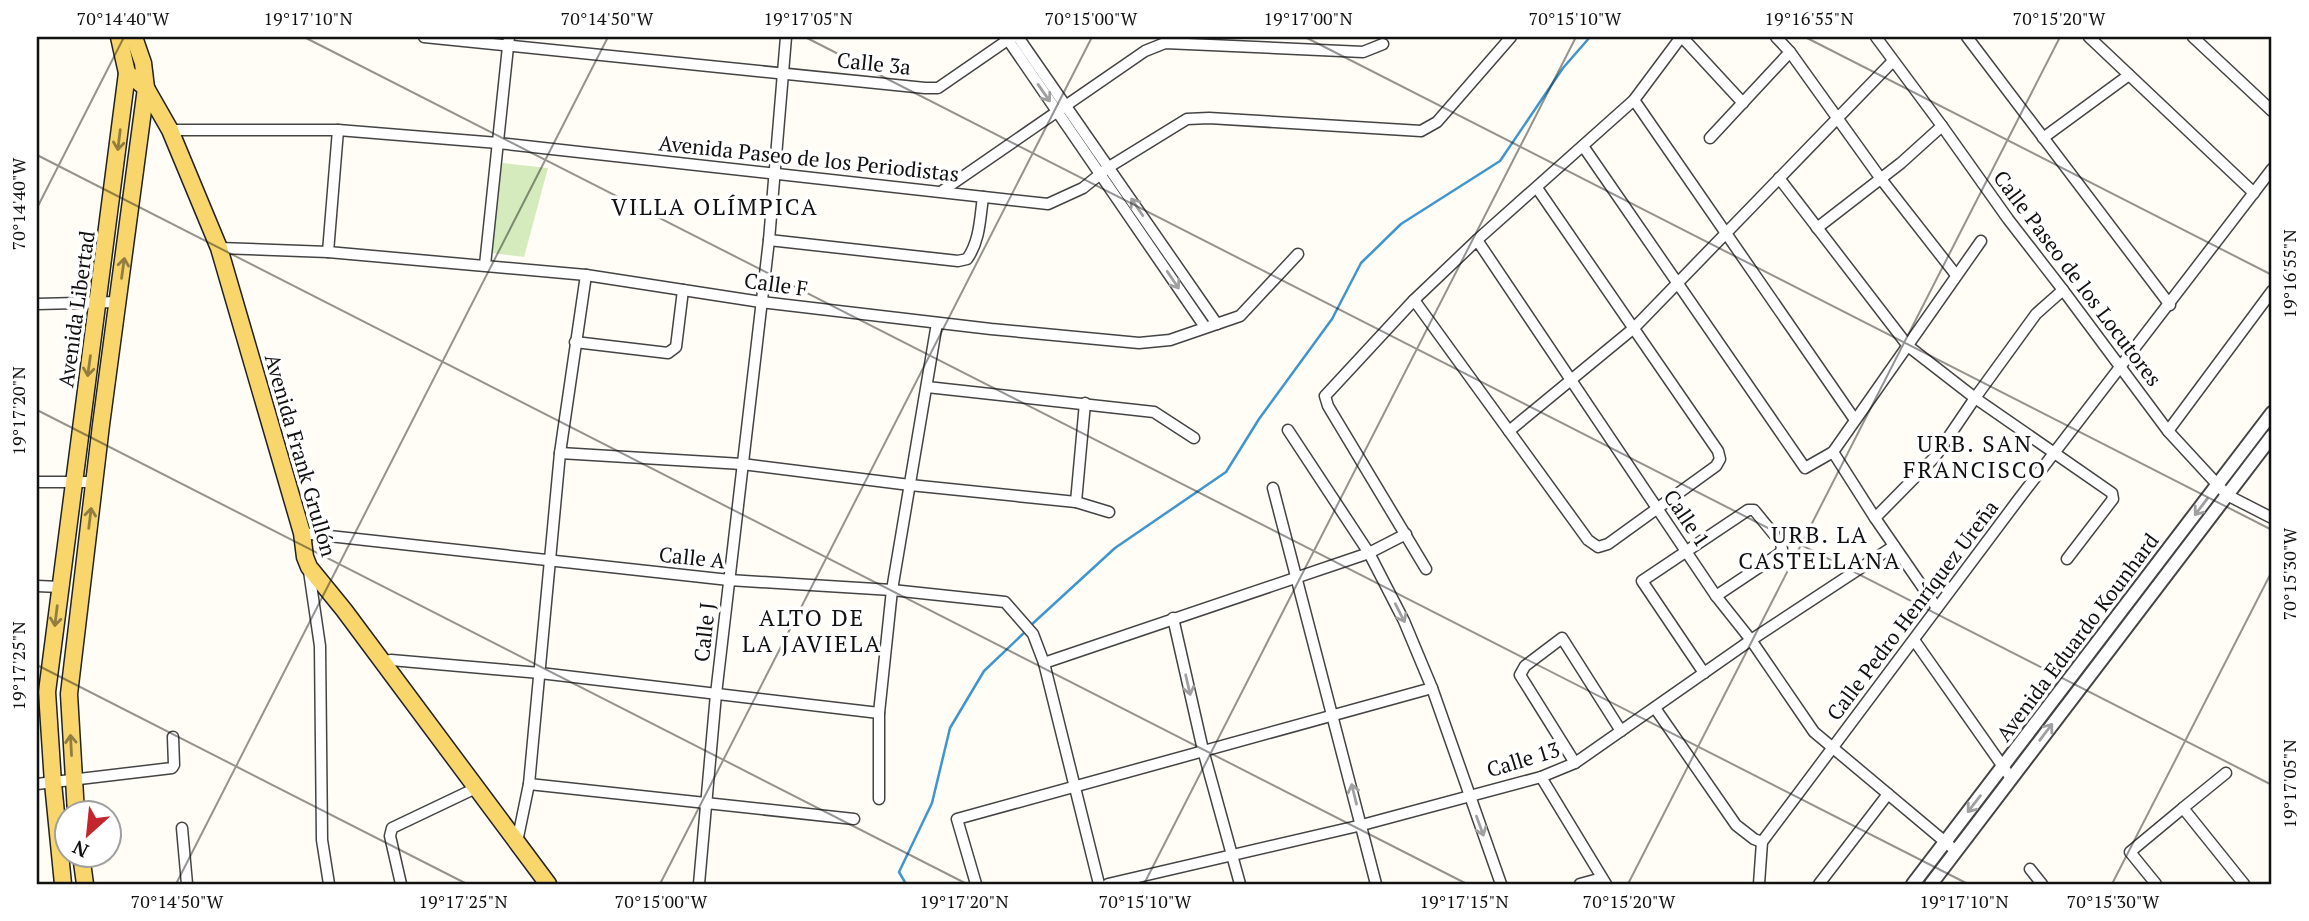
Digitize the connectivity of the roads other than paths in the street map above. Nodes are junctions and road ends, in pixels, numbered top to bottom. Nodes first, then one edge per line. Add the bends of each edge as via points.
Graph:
1 (119, 37) edge
2 (134, 37) edge
3 (424, 37) edge
4 (786, 37) edge
5 (1335, 37) edge
6 (1511, 37) edge
7 (1681, 37) edge
8 (1776, 37) edge
9 (1876, 37) edge
10 (1967, 37) edge
11 (2089, 37) edge
12 (2193, 37) edge
13 (1011, 38) edge
14 (508, 41) edge
15 (1383, 44) dead end
16 (1334, 50) junction
17 (1790, 52) junction
18 (1893, 61) junction
19 (782, 72) junction
20 (127, 73) junction
21 (2129, 75) junction
22 (146, 88) junction
23 (1634, 100) junction
24 (1743, 103) junction
25 (1062, 110) junction
26 (2272, 111) edge
27 (1838, 116) junction
28 (1942, 125) junction
29 (170, 130) junction
30 (338, 130) junction
31 (1710, 138) dead end
32 (2043, 138) junction
33 (498, 143) junction
34 (1583, 146) junction
35 (1109, 167) junction
36 (2272, 169) edge
37 (775, 174) junction
38 (1100, 174) junction
39 (1779, 178) junction
40 (1881, 178) junction
41 (1537, 188) junction
42 (942, 191) junction
43 (2254, 193) junction
44 (983, 197) junction
45 (1818, 228) junction
46 (1727, 233) junction
47 (769, 240) junction
48 (1477, 240) junction
49 (1981, 241) dead end
50 (219, 248) junction
51 (328, 251) junction
52 (1298, 254) dead end
53 (485, 265) junction
54 (586, 275) junction
55 (1956, 275) junction
56 (1678, 284) junction
57 (683, 290) junction
58 (2063, 290) junction
59 (2272, 291) edge
60 (1414, 300) junction
61 (98, 301) junction
62 (118, 302) junction
63 (761, 302) junction
64 (37, 304) edge
65 (2170, 305) junction
66 (937, 323) junction
67 (1217, 324) junction
68 (1205, 327) junction
69 (1633, 328) junction
70 (575, 342) junction
71 (1908, 346) junction
72 (2120, 365) junction
73 (1571, 380) junction
74 (927, 387) junction
75 (1975, 398) junction
76 (1085, 403) junction
77 (2272, 413) edge
78 (1856, 420) junction
79 (1288, 430) dead end
80 (1509, 431) junction
81 (2168, 431) junction
82 (2272, 436) edge
83 (1194, 438) dead end
84 (1833, 452) junction
85 (2054, 452) junction
86 (560, 453) junction
87 (742, 464) junction
88 (73, 481) junction
89 (37, 482) edge
90 (94, 482) junction
91 (910, 485) junction
92 (2217, 486) junction
93 (1273, 488) dead end
94 (2227, 495) junction
95 (1076, 502) junction
96 (1656, 507) junction
97 (1109, 512) dead end
98 (1875, 518) junction
99 (2272, 518) edge
100 (302, 533) junction
101 (1406, 534) junction
102 (1894, 546) junction
103 (1685, 551) junction
104 (1369, 553) junction
105 (2067, 559) dead end
106 (551, 561) junction
107 (309, 567) junction
108 (1426, 569) dead end
109 (83, 575) junction
110 (1296, 578) junction
111 (61, 580) junction
112 (729, 580) junction
113 (37, 586) edge
114 (892, 590) junction
115 (1716, 596) junction
116 (1937, 608) junction
117 (1173, 618) junction
118 (1751, 640) junction
119 (1914, 640) junction
120 (382, 662) junction
121 (1044, 663) junction
122 (540, 673) junction
123 (1704, 673) junction
124 (1432, 688) junction
125 (42, 692) edge
126 (69, 694) junction
127 (716, 694) junction
128 (1656, 708) junction
129 (878, 713) junction
130 (1334, 715) junction
131 (1621, 731) junction
132 (173, 737) dead end
133 (1833, 748) junction
134 (1203, 750) junction
135 (1575, 763) junction
136 (2003, 766) junction
137 (2226, 773) dead end
138 (1541, 777) junction
139 (2011, 778) junction
140 (73, 780) junction
141 (45, 784) edge
142 (529, 784) junction
143 (1074, 786) junction
144 (476, 788) junction
145 (1469, 794) junction
146 (1888, 794) junction
147 (75, 799) edge
148 (879, 799) dead end
149 (707, 802) junction
150 (2183, 808) junction
151 (854, 819) dead end
152 (1362, 825) junction
153 (182, 828) dead end
154 (1762, 842) junction
155 (1945, 842) junction
156 (517, 843) junction
157 (1956, 851) junction
158 (1234, 856) junction
159 (2030, 869) dead end
160 (1604, 881) edge
161 (63, 884) edge
162 (187, 884) edge
163 (329, 884) edge
164 (401, 884) edge
165 (548, 884) edge
166 (699, 884) edge
167 (976, 884) edge
168 (1099, 884) edge
169 (1108, 884) edge
170 (1240, 884) edge
171 (1376, 884) edge
172 (1501, 884) edge
173 (1580, 884) edge
174 (1759, 884) edge
175 (1819, 884) edge
176 (1913, 884) edge
177 (1930, 884) edge
178 (2042, 884) edge
179 (2156, 884) edge
180 (2244, 884) edge

1 - 20 main road, Avenida Libertad
2 - 22 main road
3 - 14 street, Calle 3a
4 - 19 street, Calle J
5 - 16 street
6 - 35 street, Avenida Paseo de los Periodistas via 1437,122 1420,131 1187,119
7 - 23 street
7 - 24 street
8 - 17 street
9 - 18 street, Calle Paseo de los Locutores
10 - 32 street
11 - 21 street
12 - 26 street
13 - 19 street, Calle 3a via 938,88
13 - 25 street
14 - 19 street, Calle 3a
14 - 33 street
15 - 16 street via 1363,52
16 - 25 street via 1165,43 1145,51
17 - 24 street
17 - 27 street
18 - 27 street
18 - 28 street, Calle Paseo de los Locutores
19 - 37 street, Calle J
20 - 22 main road, Avenida Frank Grullón
20 -> 61 main road, Avenida Libertad
21 - 32 street
21 - 43 street
22 - 29 main road, Avenida Frank Grullón
62 -> 22 main road, Avenida Libertad
23 - 34 street
23 - 46 street
24 - 31 street
25 - 35 street
25 - 38 street
25 - 42 street
27 - 39 street
27 - 40 street
28 - 40 street
28 - 58 street, Calle Paseo de los Locutores
29 - 30 street, Avenida Paseo de los Periodistas
29 - 50 main road, Avenida Frank Grullón
30 - 33 street, Avenida Paseo de los Periodistas
30 - 51 street
32 - 65 street
33 - 37 street, Avenida Paseo de los Periodistas
33 - 53 street
34 - 41 street
34 - 56 street
35 - 38 street, Avenida Paseo de los Periodistas
67 -> 35 street
36 - 43 street, Calle Pedro Henríquez Ureña
37 - 42 street, Avenida Paseo de los Periodistas
37 - 47 street, Calle J
38 - 44 street, Avenida Paseo de los Periodistas via 1083,188 1048,204
38 -> 68 street
39 - 45 street
39 - 46 street
40 - 45 street
40 - 55 street
41 - 48 street
41 - 69 street
42 - 44 street, Avenida Paseo de los Periodistas
43 - 65 street, Calle Pedro Henríquez Ureña
44 - 47 street via 973,250 967,259 958,261
45 - 71 street
46 - 56 street
46 - 78 street
47 - 63 street, Calle J
48 - 60 street
48 - 73 street, Calle 1
49 - 55 street
50 - 51 street, Calle F
50 - 100 main road, Avenida Frank Grullón
51 - 53 street, Calle F
52 - 67 street, Calle F via 1240,316
53 - 54 street, Calle F
54 - 57 street, Calle F
54 - 70 street
55 - 71 street
56 - 69 street
56 - 84 street via 1805,468
57 - 63 street, Calle F
57 - 70 street via 673,351
58 - 72 street, Calle Paseo de los Locutores
58 - 75 street via 2036,314
59 - 81 street
60 - 80 street
60 - 101 street via 1325,396
61 - 62 street
61 - 64 street
61 -> 88 main road, Avenida Libertad
62 - 90 main road, Avenida Libertad
63 - 66 street, Calle F
63 - 87 street, Calle J
65 - 72 street, Calle Pedro Henríquez Ureña
66 - 68 street, Calle F via 1139,343 1170,340
66 - 74 street
67 - 68 street, Calle F
69 - 73 street
69 - 96 street via 1720,458 1716,466
70 - 86 street
71 - 75 street
71 - 78 street
72 - 81 street, Calle Paseo de los Locutores
72 - 85 street, Calle Pedro Henríquez Ureña
73 - 80 street
73 - 96 street, Calle 1
74 - 76 street
74 - 91 street
75 - 85 street
75 - 98 street via 1935,457
76 - 83 street via 1154,412
76 - 95 street
77 - 92 street, Avenida Eduardo Kounhard
78 - 84 street
79 - 104 street
80 - 96 street via 1588,540 1598,547
81 - 92 street, Calle Paseo de los Locutores
82 - 94 street, Avenida Eduardo Kounhard
84 - 98 street
85 - 105 street via 2113,496
85 - 116 street, Calle Pedro Henríquez Ureña
86 - 87 street
86 - 106 street
87 - 91 street
87 - 112 street, Calle J
88 - 89 street
88 - 90 street
88 - 111 main road, Avenida Libertad
109 -> 90 main road, Avenida Libertad
91 - 95 street
91 - 114 street
92 - 94 street, Calle Paseo de los Locutores
92 -> 136 street, Avenida Eduardo Kounhard
93 - 110 street
94 - 99 street, Calle Paseo de los Locutores
139 -> 94 street, Avenida Eduardo Kounhard
95 - 97 street
96 - 103 street, Calle 1
98 - 102 street
100 - 106 street, Calle A
100 - 107 main road, Avenida Frank Grullón
101 - 104 street
101 - 108 street
102 - 116 street
102 - 118 street, Calle 13
103 - 115 street, Calle 1
103 - 115 street via 1748,510 1754,510 1781,543 1779,554
103 - 123 street via 1642,581
104 - 110 street
104 -> 124 street
106 - 112 street, Calle A
106 - 122 street
107 - 120 main road, Avenida Frank Grullón
107 - 163 street via 320,646 322,841
109 - 111 street
109 - 126 main road, Avenida Libertad
110 - 117 street
110 - 130 street
111 - 113 street
111 -> 125 main road, Avenida Libertad
112 - 114 street, Calle A
112 - 127 street, Calle J
114 - 121 street, Calle A via 1009,604 1033,634
114 - 129 street
115 - 118 street, Calle 1
116 - 119 street, Calle Pedro Henríquez Ureña
117 - 121 street
117 -> 134 street
118 - 123 street, Calle 13
118 - 133 street, Calle 1 via 1814,732
119 - 133 street, Calle Pedro Henríquez Ureña
119 - 136 street
120 - 122 street
120 - 144 main road, Avenida Frank Grullón
121 - 143 street, Calle A
122 - 127 street
122 - 142 street
123 - 128 street, Calle 13
124 - 130 street
124 - 145 street
125 - 126 street
125 - 141 main road, Avenida Libertad
140 -> 126 main road, Avenida Libertad
127 - 129 street
127 - 149 street, Calle J
128 - 131 street, Calle 13
128 - 154 street via 1736,825
129 - 148 street
130 - 134 street
152 -> 130 street
131 - 135 street, Calle 13
131 - 135 street via 1562,638 1520,675
132 - 140 street via 172,768
133 - 146 street, Calle 1
133 - 154 street, Calle Pedro Henríquez Ureña
134 - 143 street
134 - 158 street
135 - 138 street, Calle 13
136 - 139 street
136 -> 155 street, Avenida Eduardo Kounhard
137 - 150 street
138 - 145 street, Calle 13
138 - 160 street
139 - 157 street, Avenida Eduardo Kounhard
140 - 141 street
140 - 147 main road, Avenida Libertad
141 - 161 main road, Avenida Libertad
142 - 149 street
142 - 156 street
143 - 167 street via 957,819
143 - 168 street, Calle A
144 - 156 main road, Avenida Frank Grullón
144 - 164 street via 390,831
145 - 152 street, Calle 13
145 -> 172 street
146 - 155 street, Calle 1
146 - 175 street
149 - 151 street
149 - 166 street, Calle J
150 - 179 street via 2130,852
150 - 180 street
152 - 158 street, Calle 13
152 - 171 street
153 - 162 street
154 - 174 street
155 - 157 street, Calle 1
155 - 176 street, Avenida Eduardo Kounhard
156 - 165 main road, Avenida Frank Grullón
157 - 177 street, Avenida Eduardo Kounhard
158 - 169 street, Calle 13
158 - 170 street
159 - 178 street
160 - 173 street

